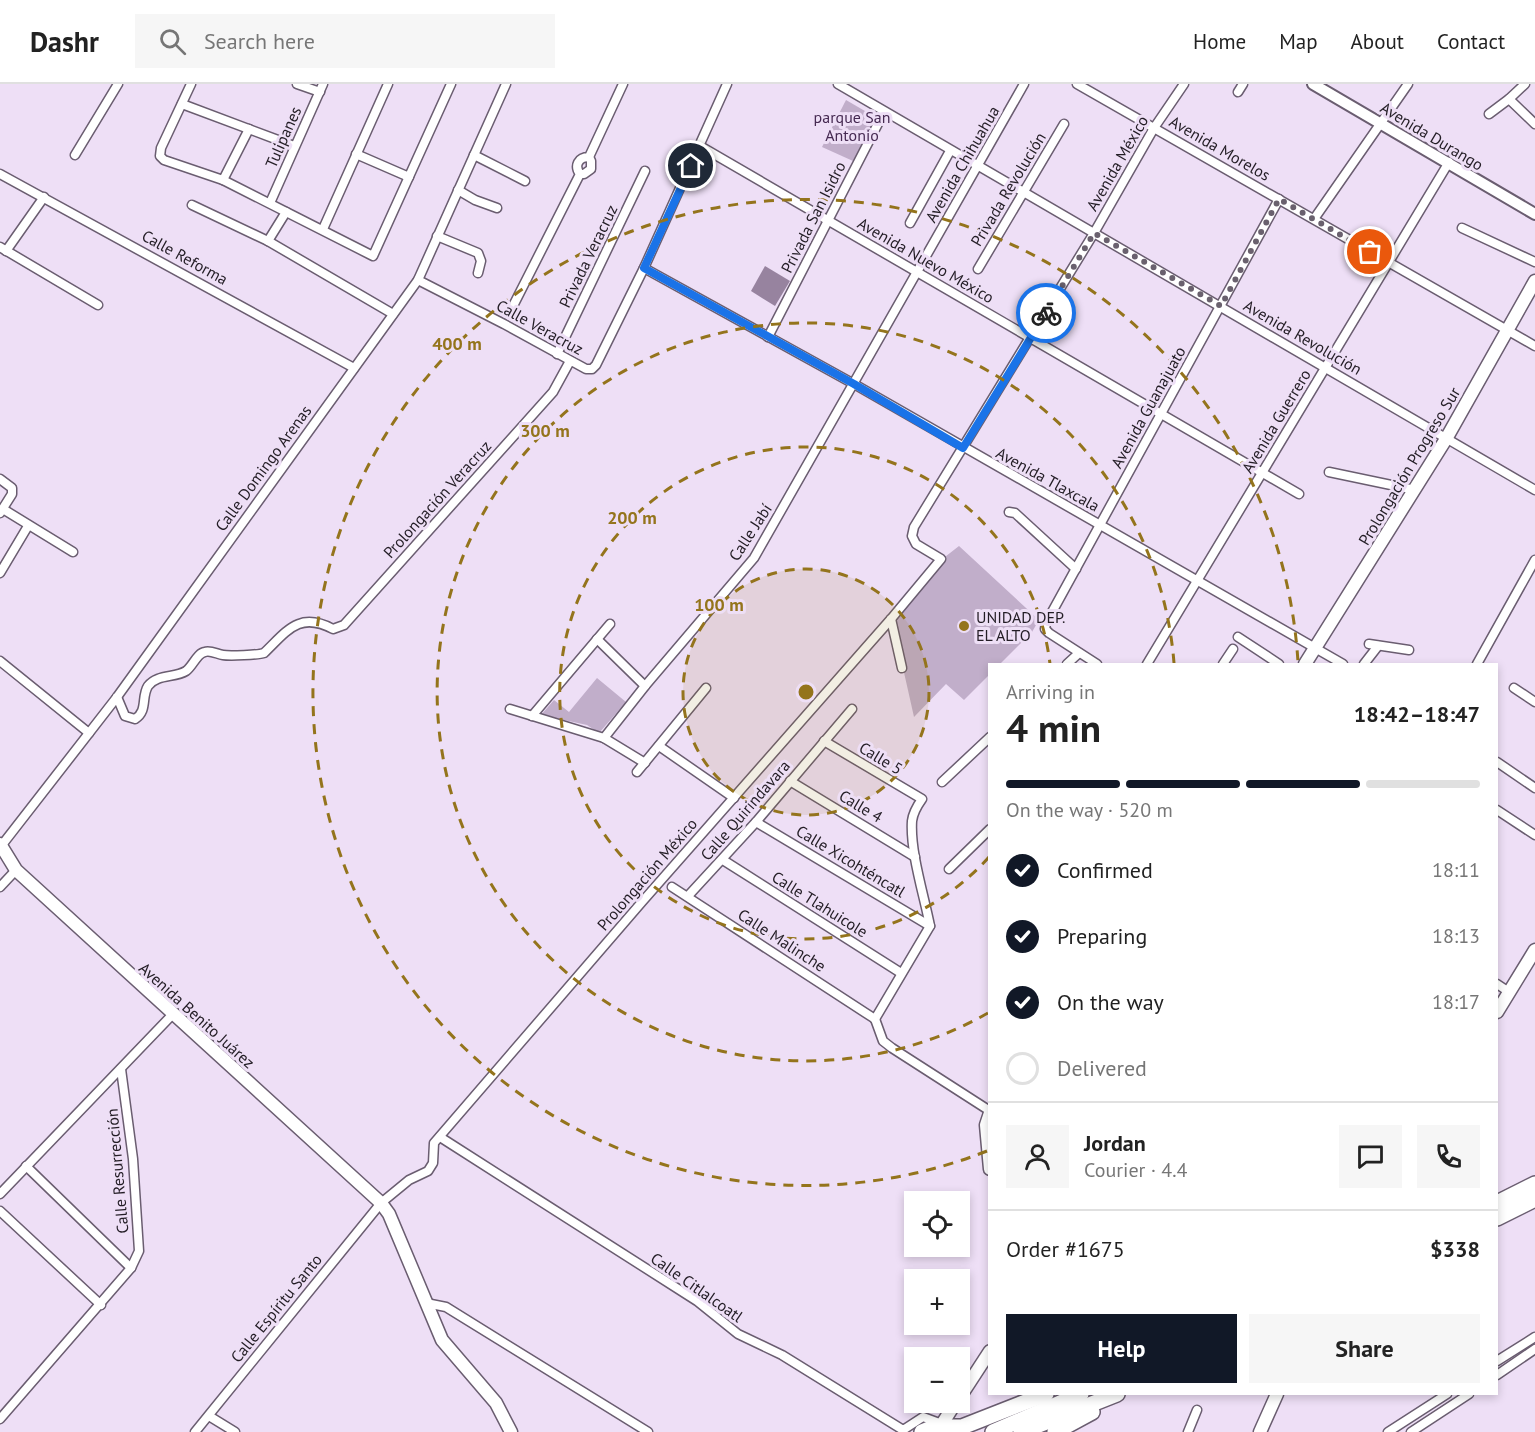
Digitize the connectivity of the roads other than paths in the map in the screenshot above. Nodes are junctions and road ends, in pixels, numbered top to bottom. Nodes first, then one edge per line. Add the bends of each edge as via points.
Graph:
1 (118, 84) edge
2 (191, 84) edge
3 (297, 84) edge
4 (387, 84) edge
5 (451, 84) edge
6 (506, 84) edge
7 (623, 84) edge
8 (727, 84) edge
9 (838, 84) edge
10 (1024, 84) edge
11 (1077, 84) edge
12 (1184, 84) edge
13 (1313, 84) edge
14 (1408, 84) edge
15 (1525, 84) edge
16 (322, 88) edge
17 (1509, 99) junction
18 (182, 104) junction
19 (884, 112) junction
20 (1489, 114) dead end
21 (1382, 123) junction
22 (1064, 124) dead end
23 (1535, 124) edge
24 (1154, 128) junction
25 (249, 129) junction
26 (294, 146) junction
27 (700, 146) junction
28 (950, 151) junction
29 (357, 154) junction
30 (75, 155) dead end
31 (474, 155) junction
32 (1449, 162) junction
33 (978, 166) junction
34 (645, 171) dead end
35 (0, 174) edge
36 (409, 177) junction
37 (223, 180) junction
38 (525, 181) dead end
39 (458, 190) junction
40 (1024, 193) junction
41 (44, 197) junction
42 (1279, 199) junction
43 (270, 203) junction
44 (192, 205) dead end
45 (496, 208) dead end
46 (286, 212) junction
47 (1535, 214) edge
48 (1314, 219) junction
49 (828, 221) junction
50 (910, 223) dead end
51 (1462, 228) dead end
52 (323, 229) junction
53 (1094, 233) junction
54 (437, 236) junction
55 (268, 241) junction
56 (3, 249) edge
57 (1535, 262) edge
58 (1389, 263) junction
59 (644, 268) junction
60 (978, 269) dead end
61 (918, 272) junction
62 (478, 273) dead end
63 (418, 280) junction
64 (1535, 281) edge
65 (98, 305) dead end
66 (1221, 306) junction
67 (511, 310) dead end
68 (393, 314) junction
69 (1507, 330) junction
70 (768, 337) junction
71 (1031, 338) junction
72 (1535, 346) edge
73 (557, 354) junction
74 (570, 361) junction
75 (354, 368) junction
76 (1326, 368) junction
77 (854, 384) junction
78 (1161, 413) junction
79 (1446, 439) junction
80 (963, 448) junction
81 (1329, 472) dead end
82 (1262, 473) junction
83 (0, 479) edge
84 (1415, 490) junction
85 (1535, 490) edge
86 (1299, 494) dead end
87 (2, 511) edge
88 (1009, 512) dead end
89 (1101, 525) junction
90 (28, 526) junction
91 (73, 552) dead end
92 (941, 559) joint
93 (1535, 560) edge
94 (1076, 568) junction
95 (0, 573) edge
96 (1198, 580) junction
97 (891, 619) junction
98 (610, 624) dead end
99 (1238, 637) dead end
100 (597, 639) junction
101 (1233, 650) dead end
102 (1316, 650) junction
103 (1409, 650) dead end
104 (1079, 653) junction
105 (0, 661) edge
106 (1068, 663) edge
107 (1095, 663) edge
108 (1148, 663) edge
109 (1224, 663) edge
110 (1277, 663) edge
111 (1306, 663) edge
112 (1340, 663) edge
113 (1364, 663) edge
114 (1478, 663) edge
115 (902, 668) dead end
116 (645, 686) junction
117 (706, 688) dead end
118 (1514, 688) dead end
119 (117, 696) junction
120 (1535, 702) edge
121 (510, 709) dead end
122 (852, 709) dead end
123 (532, 716) junction
124 (89, 733) junction
125 (604, 738) junction
126 (988, 739) edge
127 (824, 741) junction
128 (659, 746) junction
129 (645, 763) junction
130 (1498, 763) edge
131 (637, 772) dead end
132 (790, 781) junction
133 (942, 782) dead end
134 (1535, 788) edge
135 (734, 798) junction
136 (1498, 811) edge
137 (756, 822) junction
138 (988, 831) edge
139 (1535, 835) edge
140 (1, 845) edge
141 (915, 857) junction
142 (723, 860) junction
143 (16, 870) junction
144 (949, 870) dead end
145 (0, 887) edge
146 (672, 887) dead end
147 (688, 896) junction
148 (930, 926) junction
149 (1535, 950) edge
150 (901, 973) junction
151 (1498, 985) edge
152 (1509, 992) junction
153 (1498, 1010) edge
154 (172, 1015) junction
155 (874, 1019) junction
156 (121, 1070) junction
157 (988, 1111) edge
158 (988, 1118) edge
159 (440, 1137) junction
160 (988, 1147) edge
161 (26, 1166) junction
162 (1535, 1184) edge
163 (0, 1194) edge
164 (1535, 1199) edge
165 (1498, 1202) edge
166 (381, 1203) junction
167 (0, 1211) edge
168 (1498, 1218) edge
169 (131, 1268) junction
170 (426, 1302) junction
171 (101, 1305) junction
172 (1535, 1337) edge
173 (1535, 1349) edge
174 (988, 1354) edge
175 (1498, 1360) edge
176 (1498, 1374) edge
177 (970, 1382) edge
178 (1043, 1395) edge
179 (1079, 1395) edge
180 (1115, 1395) edge
181 (1122, 1395) edge
182 (1277, 1395) edge
183 (1445, 1395) edge
184 (1467, 1395) edge
185 (1197, 1410) dead end
186 (949, 1413) edge
187 (209, 1416) junction
188 (0, 1419) edge
189 (940, 1428) edge
190 (901, 1431) edge
191 (195, 1432) edge
192 (235, 1432) edge
193 (511, 1432) edge
194 (648, 1432) edge
195 (922, 1432) edge
196 (993, 1432) edge
197 (1021, 1432) edge
198 (1055, 1432) edge
199 (1188, 1432) edge
200 (1260, 1432) edge
201 (1388, 1432) edge
202 (1411, 1432) edge

1 - 30 street
2 - 18 street
3 - 16 street
4 - 29 street
5 - 36 street
6 - 31 street, Calle Domingo Arenas
7 - 67 street via 588,157 578,162 580,174
8 - 27 street, Calle Veracruz
9 - 19 street, Avenida Revolución
10 - 33 street, Avenida Chihuahua
11 - 24 street, Avenida Morelos
12 - 24 street, Avenida México
13 - 21 street, Avenida Durango
14 - 21 street
15 - 17 street
16 - 26 street, Tulipanes
17 - 20 street
17 - 23 street
18 - 25 street
18 - 37 street via 160,156
19 - 28 street, Avenida Revolución
19 - 49 street, Privada San Isidro
21 - 32 street, Avenida Durango
21 - 48 street
22 - 40 street, Privada Revolución
24 - 42 street, Avenida Morelos
24 - 53 street, Avenida México
25 - 26 street
25 - 37 street
26 - 43 street, Tulipanes
27 - 49 street, Avenida Nuevo México
27 - 59 street, Calle Veracruz
28 - 33 street, Avenida Revolución
28 - 50 street
29 - 36 street
29 - 52 street
31 - 38 street
31 - 39 street, Calle Domingo Arenas
32 - 47 street, Avenida Durango
32 - 58 street, Avenida Guerrero
33 - 40 street, Avenida Revolución
33 - 61 street, Avenida Chihuahua
34 - 73 street, Privada Veracruz
35 - 41 street, Calle Reforma
36 - 52 street via 374,256
37 - 43 street
39 - 45 street
39 - 54 street, Calle Domingo Arenas
40 - 53 street, Avenida Revolución
40 - 60 street, Privada Revolución
41 - 56 street
41 - 75 street, Calle Reforma
42 - 48 street, Avenida Morelos
42 - 66 street, Avenida Guanajuato
43 - 46 street
44 - 55 street
46 - 52 street
46 - 55 street
48 - 58 street, Avenida Morelos
49 - 61 street, Avenida Nuevo México
49 - 70 street, Privada San Isidro
51 - 57 street
53 - 66 street, Avenida Revolución
53 - 71 street, Avenida México
54 - 62 street via 478,253
54 - 63 street, Calle Domingo Arenas
55 - 68 street
56 - 65 street
58 - 69 street, Avenida Morelos
58 - 76 street, Avenida Guerrero
59 - 70 street, Avenida Tlaxcala
59 - 74 street, Calle Veracruz via 596,365 586,369
61 - 71 street, Avenida Nuevo México
61 - 77 street, Avenida Chihuahua
63 - 68 street, Calle Domingo Arenas
63 - 73 street, Calle Veracruz
64 - 69 main road, Prolongación Progreso Sur
66 - 76 street, Avenida Revolución
66 - 78 street, Avenida Guanajuato
68 - 75 street, Calle Domingo Arenas
69 - 72 street, Avenida Morelos
69 - 79 main road, Prolongación Progreso Sur
70 - 77 street, Avenida Tlaxcala
71 - 78 street, Avenida Nuevo México
71 - 80 street, Avenida México
73 - 74 street, Calle Veracruz
74 - 119 street, Prolongación Veracruz via 553,392 344,625 333,629 310,621 295,624 257,656 202,652 188,670 152,682 146,689 144,711 135,719 126,716
75 - 119 street, Calle Domingo Arenas
76 - 79 street, Avenida Revolución
76 - 82 street, Avenida Guerrero
77 - 80 street, Avenida Tlaxcala
77 - 116 street, Calle Jabí via 754,558
78 - 82 street, Avenida Nuevo México
78 - 89 street, Avenida Guanajuato
79 - 84 main road, Prolongación Progreso Sur
79 - 85 street, Avenida Revolución
80 - 89 street, Avenida Tlaxcala
80 - 92 street, Avenida México via 912,536 916,544
81 - 84 street
82 - 86 street, Avenida Nuevo México
82 - 96 street, Avenida Guerrero
83 - 87 street via 12,488
84 - 102 main road, Prolongación Progreso Sur
87 - 90 street
88 - 94 street via 1015,513
89 - 94 street, Avenida Guanajuato
89 - 96 street, Avenida Tlaxcala
90 - 91 street
90 - 95 street
92 - 97 street, Prolongación México
93 - 114 street
94 - 104 street, Avenida Guanajuato via 1045,629
96 - 102 street, Avenida Tlaxcala
96 - 108 street, Avenida Guerrero
97 - 115 street
97 - 135 street, Prolongación México
98 - 100 street
99 - 110 street
100 - 116 street
100 - 123 street
101 - 109 street
102 - 111 main road, Prolongación Progreso Sur
102 - 112 street, Avenida Tlaxcala
103 - 113 street via 1373,645
104 - 106 street
104 - 107 street
105 - 124 street
116 - 125 street, Calle Jabí
117 - 128 street
118 - 120 street
119 - 124 street, Calle Domingo Arenas
121 - 123 street
122 - 127 street, Calle Quirindavara
123 - 125 street
124 - 140 street, Calle Domingo Arenas
125 - 129 street
126 - 133 street
127 - 132 street, Calle Quirindavara
127 - 141 street, Calle 5 via 921,799 912,822
128 - 129 street
128 - 135 street
129 - 131 street
130 - 134 street
132 - 137 street, Calle Quirindavara
132 - 141 street, Calle 4
135 - 159 street, Prolongación México
136 - 139 street
137 - 142 street, Calle Quirindavara
137 - 148 street, Calle Xicohténcatl
138 - 144 street
140 - 143 main road, Avenida Benito Juárez
141 - 148 street
142 - 147 street, Calle Quirindavara
142 - 150 street, Calle Tlahuicole
143 - 145 street
143 - 154 main road, Avenida Benito Juárez
146 - 147 street, Calle Malinche
147 - 155 street, Calle Malinche
148 - 150 street
149 - 152 main road
150 - 155 street
151 - 152 street
152 - 153 main road
154 - 156 street, Calle Resurrección
154 - 166 main road, Avenida Benito Juárez
155 - 157 street via 883,1041
156 - 161 street, Calle Resurrección
156 - 169 street, Calle Resurrección via 133,1159 139,1251
158 - 160 main road
159 - 166 street, Prolongación México via 434,1143 433,1163 428,1171 409,1180
159 - 190 street, Calle Citlalcoatl via 697,1301 738,1334 782,1355
161 - 163 street, Calle Resurrección
161 - 169 street, Calle Resurrección
162 - 165 highway
164 - 168 highway
166 - 170 main road, Avenida Benito Juárez
166 - 187 street, Calle Espíritu Santo
167 - 171 street
169 - 171 street, Calle Resurrección
170 - 193 main road, Avenida Benito Juárez via 442,1340 496,1403
170 - 194 street via 446,1307
171 - 188 street, Calle Resurrección
172 - 175 street
173 - 176 street
174 - 177 main road
178 - 189 highway via 962,1427
179 - 196 highway
180 - 197 highway
181 - 198 highway
182 - 200 main road
183 - 201 street
184 - 202 street
185 - 199 street
186 - 189 main road
187 - 191 street, Calle Espíritu Santo
187 - 192 street
189 - 190 street, Calle Citlalcoatl via 923,1417
189 - 195 highway

